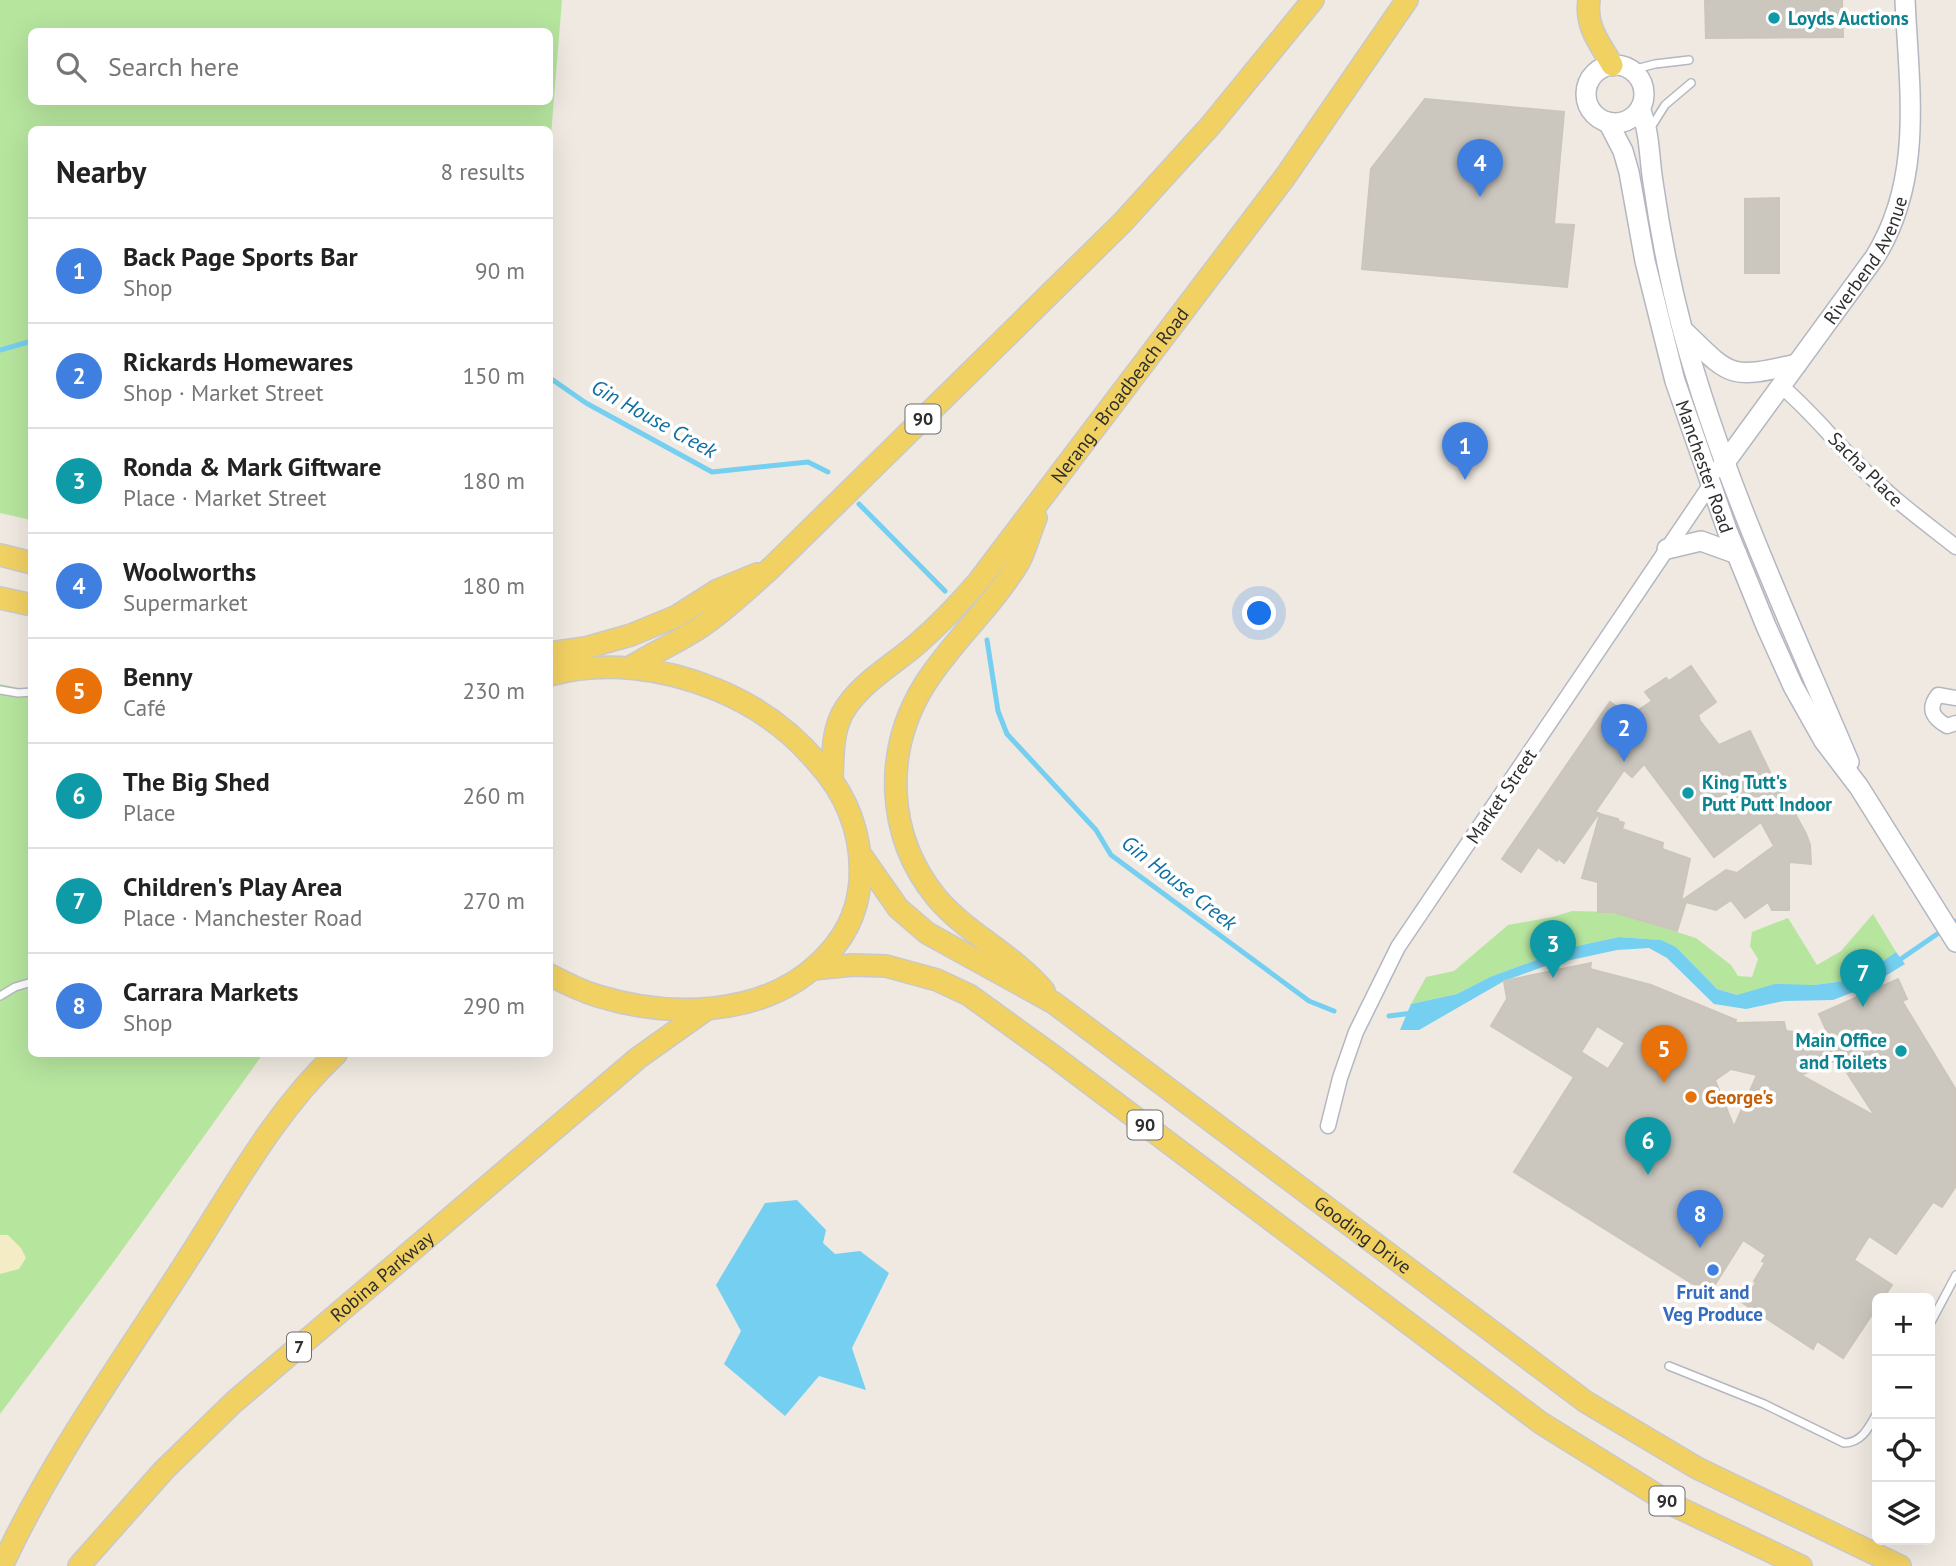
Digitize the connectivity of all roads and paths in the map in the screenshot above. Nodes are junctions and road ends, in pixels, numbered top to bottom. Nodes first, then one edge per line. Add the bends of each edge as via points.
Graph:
1 (1313, 0) edge
2 (1406, 0) edge
3 (1589, 0) edge
4 (1905, 0) edge
5 (1689, 60) dead end
6 (1622, 68) junction
7 (1691, 83) dead end
8 (1640, 109) junction
9 (1608, 122) junction
10 (1647, 135) junction
11 (1683, 330) junction
12 (1797, 364) junction
13 (1781, 386) junction
14 (1725, 461) junction
15 (1711, 484) junction
16 (1043, 499) junction
17 (1956, 547) edge
18 (1667, 549) junction
19 (1737, 554) junction
20 (0, 555) edge
21 (28, 562) edge
22 (772, 567) junction
23 (0, 598) edge
24 (28, 605) edge
25 (553, 653) edge
26 (629, 668) junction
27 (553, 675) edge
28 (0, 690) edge
29 (28, 693) edge
30 (1956, 698) edge
31 (1956, 723) edge
32 (832, 778) junction
33 (1859, 787) junction
34 (861, 855) junction
35 (1956, 942) edge
36 (813, 969) junction
37 (553, 976) edge
38 (28, 983) edge
39 (0, 996) edge
40 (1054, 1003) junction
41 (707, 1009) junction
42 (333, 1057) edge
43 (1328, 1126) dead end
44 (1956, 1275) edge
45 (1935, 1315) edge
46 (1669, 1366) dead end
47 (1873, 1419) edge
48 (2, 1566) edge
49 (79, 1566) edge
50 (1801, 1566) edge
51 (1900, 1566) edge

1 - 22 main road, 90 via 1219,116 1131,214
2 - 16 main road, Nerang - Broadbeach Road / 90 via 1285,177
3 - 6 main road via 1593,33
4 - 12 street, Riverbend Avenue via 1910,130 1898,212 1875,257
5 - 6 lane
6 - 8 street via 1642,84
6 - 9 street via 1603,67 1590,79 1586,96 1593,113
7 - 10 lane via 1665,106
8 - 9 street via 1626,120
8 - 10 street, Manchester Road
9 - 15 street, Manchester Road via 1629,172 1645,261 1675,381
10 - 11 street, Manchester Road
11 - 12 street via 1732,372
11 - 14 street, Manchester Road
12 - 13 street, Riverbend Avenue
13 - 14 street, Riverbend Avenue
13 - 17 street, Sacha Place via 1898,502
14 - 15 street, Riverbend Avenue
14 - 33 street, Manchester Road
15 - 18 street, Market Street
15 - 19 street, Manchester Road
16 - 32 main road, Nerang - Broadbeach Road via 957,607 851,701 837,727
16 - 40 main road, 90 via 1020,560 915,702 901,738 895,782 899,822 925,881 947,910 1031,976
18 - 19 street via 1700,541
18 - 43 street, Market Street via 1398,947 1356,1032
19 - 33 street, Manchester Road via 1793,686 1824,741
20 - 21 main road
22 - 25 main road via 640,631
22 - 26 main road, 90 via 704,625
23 - 24 main road
26 - 27 main road
26 - 32 main road via 697,682 747,704 792,736
28 - 29 lane
30 - 31 street via 1938,695 1932,712 1947,726
32 - 34 main road via 854,821
33 - 35 street, Manchester Road
34 - 36 main road via 854,915 835,948
34 - 40 main road, Gooding Drive via 898,908 927,933
36 - 41 main road, 90 via 764,997
36 - 50 main road, 90 via 886,966 929,977 969,995 1541,1423 1671,1503
37 - 41 main road, 90 via 618,1001
38 - 39 lane
40 - 51 main road, Gooding Drive / 90 via 1586,1402 1697,1468
41 - 49 main road, Robina Parkway / 7 via 638,1058 233,1402 164,1470
42 - 48 main road via 307,1083 262,1144 73,1438
44 - 45 lane
46 - 47 lane via 1844,1443 1861,1437

